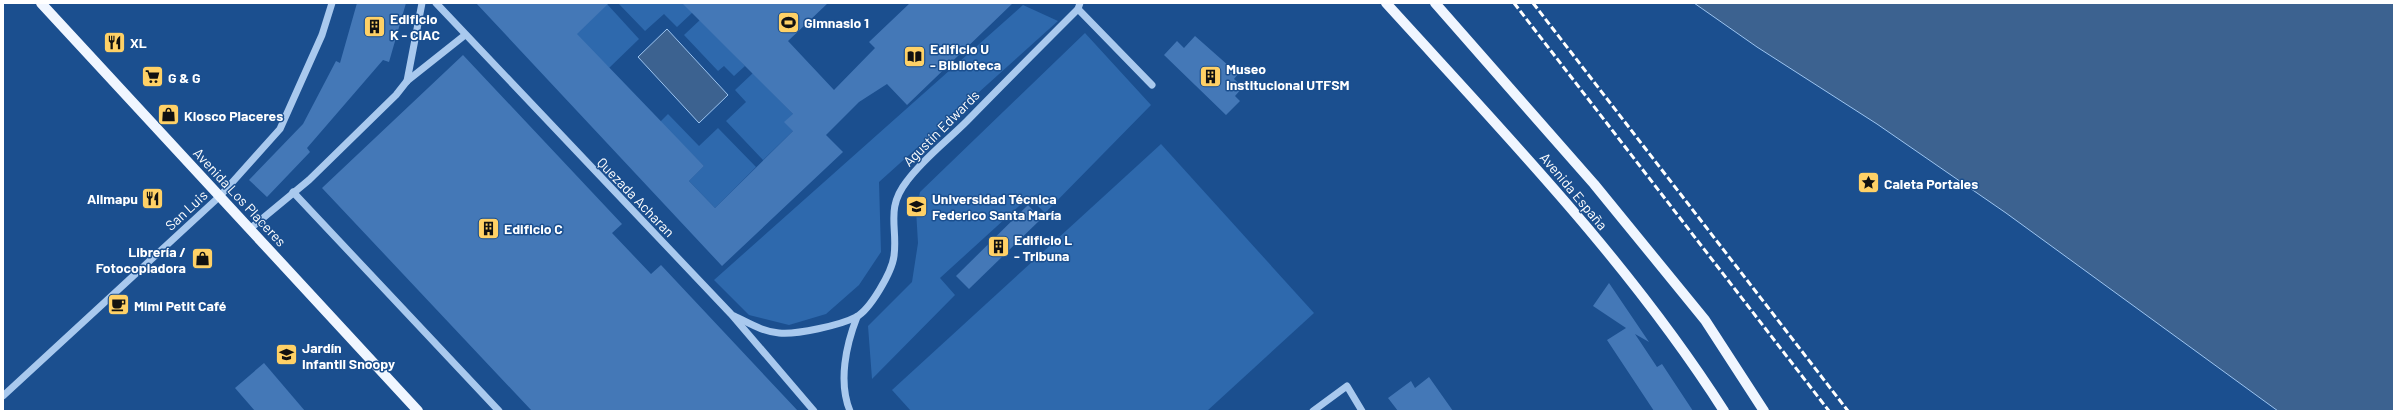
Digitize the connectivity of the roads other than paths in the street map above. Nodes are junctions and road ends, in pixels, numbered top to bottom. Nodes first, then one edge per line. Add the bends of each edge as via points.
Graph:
1 (41, 3) edge
2 (332, 3) edge
3 (422, 3) edge
4 (436, 3) edge
5 (1386, 3) edge
6 (1435, 3) edge
7 (1079, 6) edge
8 (465, 35) junction
9 (407, 81) junction
10 (1152, 85) dead end
11 (293, 192) junction
12 (220, 196) junction
13 (251, 228) junction
14 (731, 314) junction
15 (857, 317) junction
16 (3, 396) edge
17 (418, 411) edge
18 (499, 411) edge
19 (814, 411) edge
20 (850, 411) edge
21 (1313, 411) edge
22 (1362, 411) edge
23 (1724, 411) edge
24 (1764, 411) edge

1 - 12 main road, Avenida Los Placeres
2 - 12 street, San Luis via 322,35 280,130
3 - 9 street
4 - 8 street, Quezada Acharan
5 - 23 main road, Avenida España via 1567,202 1690,358
6 - 24 main road, Avenida España via 1594,184 1700,314
7 - 10 street
7 - 15 street, Agustín Edwards via 906,182 895,204 894,257 889,271 872,301
8 - 9 street
8 - 14 street, Quezada Acharan
9 - 11 street via 391,100
11 - 13 street
11 - 18 street
12 - 13 main road, Avenida Los Placeres
12 - 16 street, San Luis
13 - 17 main road, Avenida Los Placeres
14 - 15 street via 765,331 780,333 816,329
14 - 19 street, Quezada Acharan
15 - 20 street, Agustín Edwards via 845,368 843,390
21 - 22 street via 1347,386

